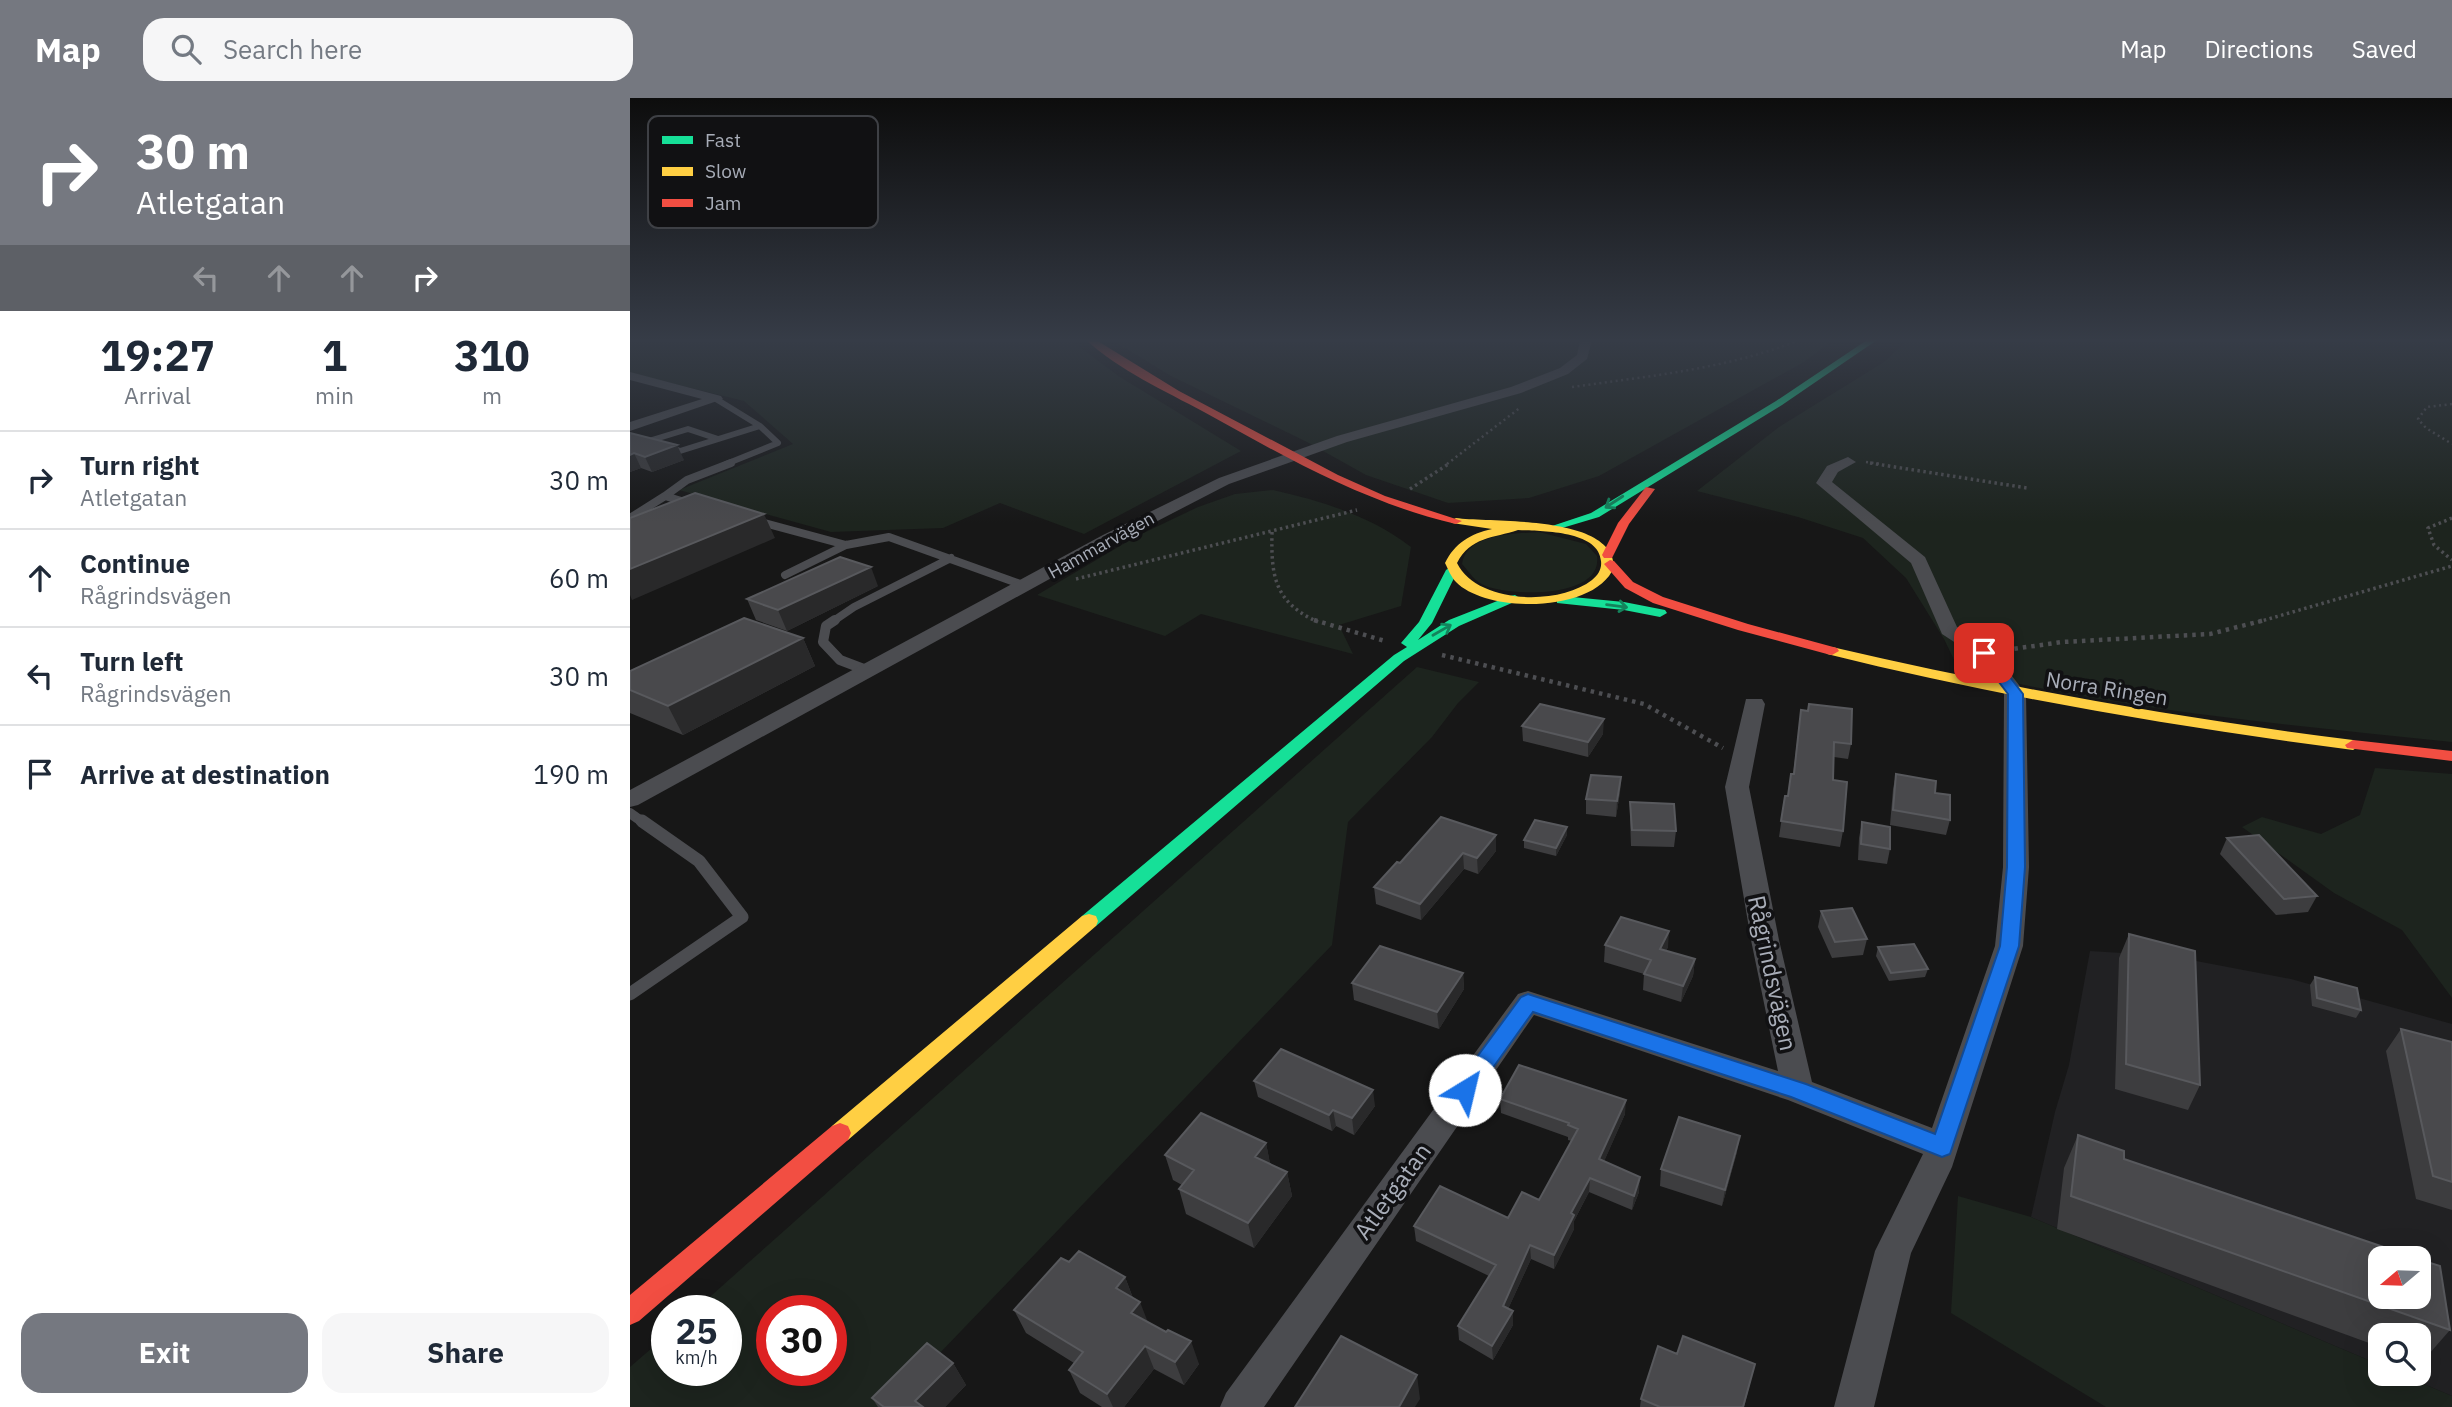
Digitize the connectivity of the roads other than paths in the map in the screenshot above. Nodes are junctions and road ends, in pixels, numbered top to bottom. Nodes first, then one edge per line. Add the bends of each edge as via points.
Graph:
1 (709, 401) edge
2 (719, 401) edge
3 (1188, 401) edge
4 (1477, 401) edge
5 (1778, 401) edge
6 (630, 426) edge
7 (760, 426) junction
8 (718, 439) junction
9 (1291, 456) junction
10 (1848, 462) road end
11 (1673, 469) junction
12 (665, 496) junction
13 (1396, 498) junction
14 (704, 507) edge
15 (743, 517) edge
16 (630, 519) edge
17 (1513, 528) junction
18 (1552, 528) junction
19 (846, 545) junction
20 (1457, 550) junction
21 (951, 558) junction
22 (1609, 560) junction
23 (1452, 570) junction
24 (785, 575) dead end
25 (1031, 583) junction
26 (1515, 599) junction
27 (1549, 599) junction
28 (1761, 633) junction
29 (1386, 668) junction
30 (869, 671) junction
31 (2015, 694) junction
32 (1754, 704) dead end
33 (2452, 755) edge
34 (630, 800) edge
35 (630, 813) edge
36 (630, 994) edge
37 (1798, 1090) junction
38 (1942, 1147) junction
39 (630, 1312) edge
40 (1240, 1407) edge
41 (1853, 1407) edge

1 - 6 street
2 - 7 lane
3 - 9 main road
4 - 9 street, Hammarvägen
5 - 11 main road
7 - 8 lane
7 - 12 lane via 778,443 686,481
8 - 8 lane via 680,451 652,440 688,429
9 - 13 main road
9 - 25 street, Hammarvägen via 1224,481
10 - 31 street via 1832,469 1824,483 1919,561 1949,630 1984,653
11 -> 18 main road via 1595,515
11 - 22 main road via 1634,508
12 - 14 lane
12 - 16 lane
13 - 17 main road via 1443,518
13 - 20 main road via 1442,531
15 - 19 lane
17 - 18 main road
17 - 20 main road via 1474,538
18 - 22 main road, Norra Ringen via 1594,541
19 - 21 lane via 889,537
19 - 24 lane
20 - 23 main road
21 - 25 lane
21 - 30 lane via 826,626 823,642 840,660
22 - 27 main road via 1602,579 1593,586
22 - 28 main road, Norra Ringen via 1620,580 1646,594
23 - 26 main road via 1474,589
23 - 29 main road via 1425,623
25 - 30 street, Hammarvägen
26 - 27 main road
29 -> 26 main road via 1468,615
27 -> 28 main road, Norra Ringen via 1624,606
28 - 31 main road, Norra Ringen
29 - 39 main road
30 - 34 street, Hammarvägen
31 - 33 main road, Norra Ringen via 2360,746
31 - 38 street via 2016,867 2010,946
32 - 37 street, Rågrindsvägen via 1737,787
35 - 36 lane via 699,861 742,917
37 - 38 street
37 - 40 street, Atletgatan via 1528,1002
38 - 41 street via 1894,1251

